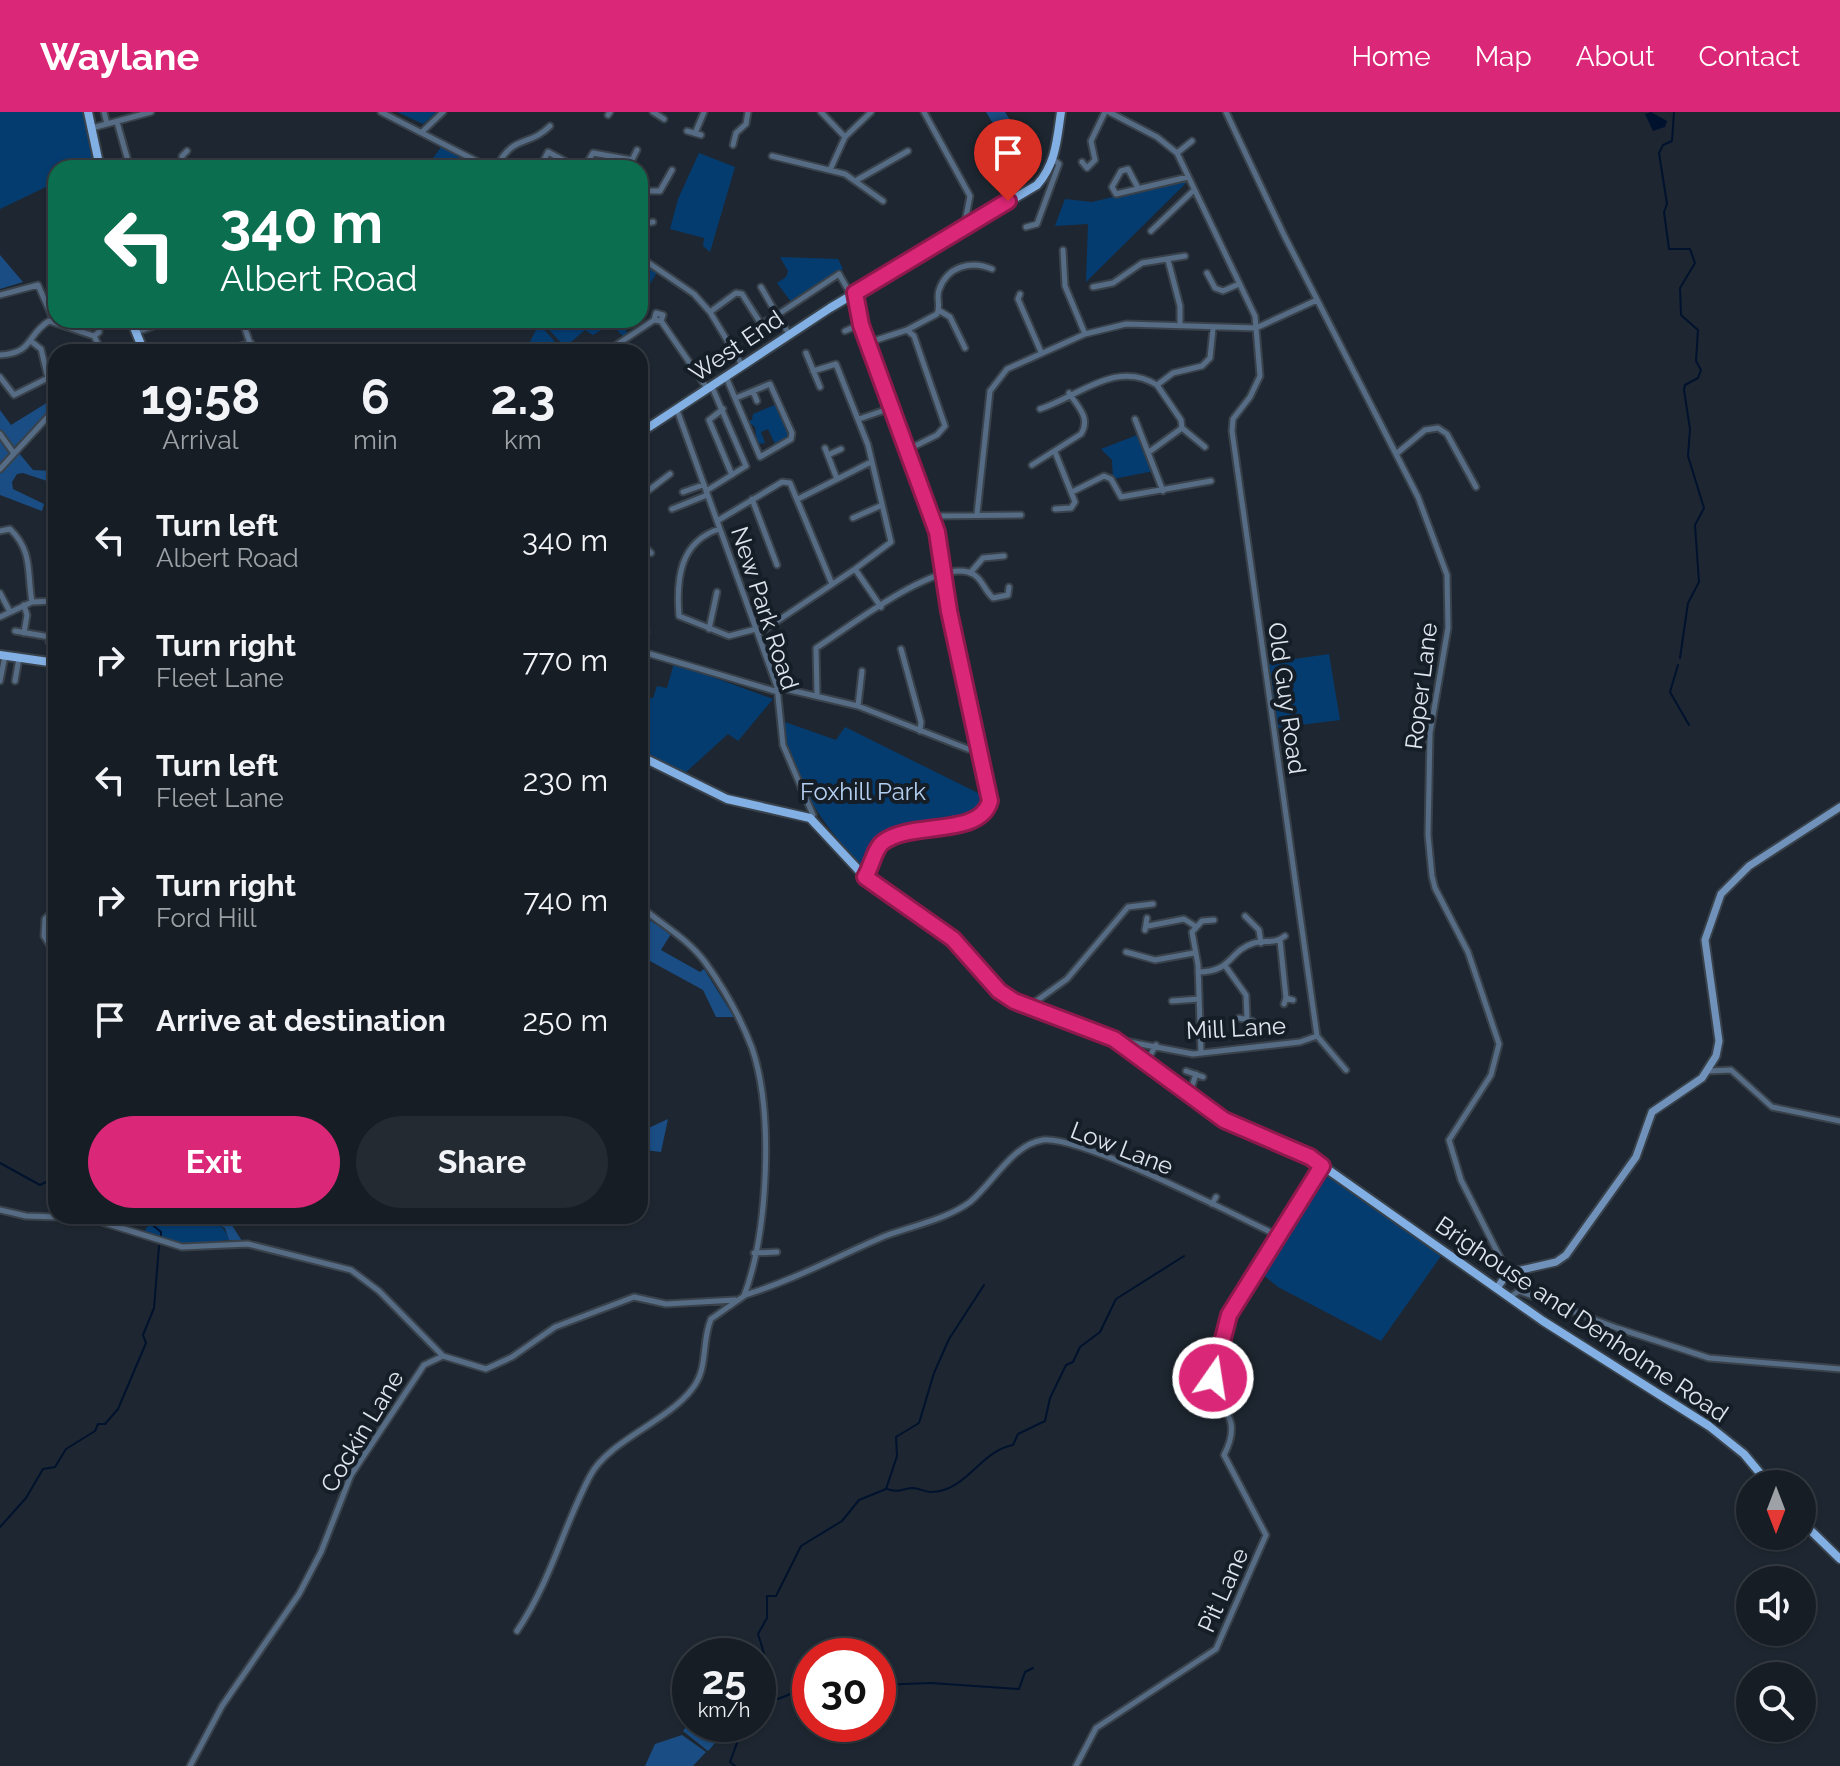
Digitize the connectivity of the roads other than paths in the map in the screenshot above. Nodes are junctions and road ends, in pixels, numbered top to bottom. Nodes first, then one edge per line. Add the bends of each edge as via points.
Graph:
1 (88, 112) edge
2 (104, 112) edge
3 (151, 112) edge
4 (381, 112) edge
5 (443, 112) edge
6 (653, 112) edge
7 (704, 112) edge
8 (748, 112) edge
9 (821, 112) edge
10 (871, 112) edge
11 (924, 112) edge
12 (1061, 112) edge
13 (1107, 112) edge
14 (1226, 112) edge
15 (664, 119) dead end
16 (117, 122) junction
17 (107, 124) junction
18 (550, 126) dead end
19 (91, 128) junction
20 (687, 131) dead end
21 (422, 132) junction
22 (845, 137) junction
23 (1192, 141) dead end
24 (733, 145) dead end
25 (637, 150) dead end
26 (187, 151) dead end
27 (908, 151) dead end
28 (1177, 153) junction
29 (174, 154) dead end
30 (182, 156) junction
31 (772, 156) dead end
32 (98, 160) edge
33 (128, 160) edge
34 (182, 160) edge
35 (477, 160) edge
36 (499, 160) edge
37 (544, 160) edge
38 (564, 160) edge
39 (587, 160) edge
40 (632, 160) joint
41 (1082, 162) dead end
42 (1052, 163) junction
43 (672, 170) dead end
44 (830, 170) junction
45 (1188, 177) junction
46 (857, 180) junction
47 (1138, 188) junction
48 (1195, 190) junction
49 (648, 191) edge
50 (883, 201) dead end
51 (653, 222) dead end
52 (648, 223) edge
53 (964, 227) junction
54 (1026, 227) dead end
55 (1151, 231) dead end
56 (1063, 250) dead end
57 (1185, 256) dead end
58 (1168, 260) junction
59 (648, 262) edge
60 (992, 269) dead end
61 (1207, 273) dead end
62 (1239, 284) junction
63 (761, 287) dead end
64 (1093, 287) dead end
65 (853, 294) junction
66 (1020, 294) dead end
67 (0, 295) edge
68 (1317, 300) junction
69 (48, 308) edge
70 (940, 311) junction
71 (710, 312) junction
72 (777, 315) junction
73 (48, 324) edge
74 (861, 324) junction
75 (1180, 326) junction
76 (648, 327) edge
77 (73, 328) edge
78 (99, 328) edge
79 (134, 328) edge
80 (149, 328) edge
81 (245, 328) edge
82 (646, 328) edge
83 (1256, 328) junction
84 (1213, 329) junction
85 (907, 330) junction
86 (845, 331) dead end
87 (136, 333) junction
88 (789, 334) junction
89 (1085, 334) junction
90 (94, 336) junction
91 (32, 342) junction
92 (251, 343) joint
93 (867, 343) junction
94 (98, 344) edge
95 (141, 344) edge
96 (247, 344) edge
97 (619, 344) edge
98 (965, 348) dead end
99 (1041, 352) junction
100 (806, 353) dead end
101 (0, 355) edge
102 (742, 366) junction
103 (813, 371) junction
104 (0, 377) edge
105 (726, 377) junction
106 (48, 378) joint
107 (1157, 385) junction
108 (820, 387) dead end
109 (710, 388) junction
110 (753, 391) junction
111 (1069, 393) junction
112 (736, 398) junction
113 (757, 401) dead end
114 (891, 408) junction
115 (723, 409) junction
116 (1040, 409) dead end
117 (677, 410) junction
118 (48, 416) edge
119 (859, 419) junction
120 (1135, 419) dead end
121 (648, 428) edge
122 (1182, 428) junction
123 (0, 434) edge
124 (1205, 447) dead end
125 (841, 449) dead end
126 (907, 450) junction
127 (13, 452) junction
128 (1055, 452) junction
129 (1149, 452) junction
130 (1395, 454) junction
131 (869, 463) junction
132 (1032, 465) dead end
133 (0, 469) edge
134 (1476, 471) dead end
135 (670, 474) dead end
136 (732, 475) junction
137 (1469, 475) junction
138 (837, 479) junction
139 (1211, 481) dead end
140 (1476, 487) dead end
141 (648, 490) edge
142 (706, 491) junction
143 (1163, 491) junction
144 (683, 492) dead end
145 (1072, 492) junction
146 (752, 499) junction
147 (798, 499) junction
148 (880, 506) junction
149 (672, 509) dead end
150 (1055, 509) dead end
151 (977, 514) junction
152 (1021, 515) dead end
153 (932, 516) junction
154 (853, 518) dead end
155 (717, 521) junction
156 (719, 529) junction
157 (0, 531) edge
158 (648, 550) edge
159 (651, 553) dead end
160 (729, 556) junction
161 (1004, 556) dead end
162 (720, 560) dead end
163 (777, 565) dead end
164 (855, 569) junction
165 (944, 572) junction
166 (971, 572) junction
167 (832, 584) junction
168 (1009, 587) dead end
169 (0, 593) edge
170 (719, 597) dead end
171 (48, 601) edge
172 (32, 602) junction
173 (24, 605) junction
174 (881, 607) junction
175 (10, 610) junction
176 (0, 617) edge
177 (709, 629) junction
178 (15, 631) dead end
179 (757, 631) junction
180 (24, 633) junction
181 (48, 637) edge
182 (901, 649) dead end
183 (648, 653) edge
184 (2, 655) edge
185 (19, 658) junction
186 (48, 662) edge
187 (862, 671) dead end
188 (0, 681) edge
189 (15, 681) dead end
190 (778, 690) junction
191 (817, 694) junction
192 (858, 706) junction
193 (920, 731) junction
194 (979, 749) junction
195 (648, 760) edge
196 (1840, 807) edge
197 (810, 818) junction
198 (865, 877) junction
199 (1153, 904) dead end
200 (1254, 911) dead end
201 (648, 912) edge
202 (48, 916) edge
203 (1147, 918) dead end
204 (1210, 922) dead end
205 (1195, 926) junction
206 (48, 942) edge
207 (1261, 943) junction
208 (1125, 952) dead end
209 (1194, 953) junction
210 (1226, 967) junction
211 (1198, 972) junction
212 (1199, 999) junction
213 (1293, 1000) dead end
214 (1172, 1001) dead end
215 (1027, 1007) junction
216 (1239, 1018) dead end
217 (1317, 1036) junction
218 (1114, 1039) junction
219 (1156, 1045) junction
220 (1201, 1053) junction
221 (1145, 1064) junction
222 (1346, 1070) dead end
223 (1186, 1071) dead end
224 (1708, 1071) junction
225 (1196, 1074) junction
226 (1203, 1077) dead end
227 (1189, 1095) junction
228 (1840, 1121) edge
229 (1322, 1166) junction
230 (1216, 1197) dead end
231 (1212, 1204) junction
232 (0, 1210) edge
233 (48, 1217) edge
234 (108, 1224) edge
235 (1279, 1236) junction
236 (777, 1252) dead end
237 (754, 1253) junction
238 (1508, 1273) junction
239 (1497, 1288) junction
240 (744, 1296) junction
241 (1509, 1298) junction
242 (736, 1300) junction
243 (443, 1356) junction
244 (1840, 1369) edge
245 (1757, 1470) edge
246 (1816, 1536) edge
247 (1840, 1559) edge
248 (517, 1631) dead end
249 (190, 1766) edge
250 (1076, 1766) edge

1 - 19 main road
2 - 17 street
3 - 16 street
4 - 21 street
5 - 21 street
6 - 15 street
7 - 20 street via 698,133
8 - 24 street via 749,126 736,133
9 - 22 street
10 - 22 street
11 - 53 street via 970,196
12 - 42 main road
13 - 28 street
13 - 41 street via 1091,141 1095,160 1087,168
14 - 68 street, Roper Lane
16 - 17 street
16 - 33 street
17 - 19 street
18 - 36 street via 507,148
19 - 32 main road
21 - 35 street
22 - 44 street
23 - 28 street
25 - 40 street
26 - 30 street
27 - 46 street
28 - 45 street, Old Guy Road
29 - 30 street
30 - 34 street
31 - 44 street
37 - 38 street via 548,152
39 - 40 street via 593,153
42 - 53 main road, West End via 1037,185
42 - 54 street via 1059,164 1037,224
43 - 49 street via 660,191
44 - 46 street
45 - 47 street
45 - 48 street, Old Guy Road
46 - 50 street
47 - 47 street via 1128,169 1112,187 1116,194
48 - 55 street
48 - 62 street, Old Guy Road
51 - 52 street
53 - 65 main road, West End
56 - 89 street via 1065,286
57 - 58 street
58 - 64 street via 1142,263 1113,283
58 - 75 street
59 - 71 street via 686,286
60 - 70 street via 961,266 937,293
61 - 62 street via 1223,291
62 - 83 street, Old Guy Road
63 - 72 street
65 - 72 street via 839,274
65 - 74 street
65 - 88 main road, West End
66 - 99 street
67 - 69 street via 38,285
68 - 83 street
68 - 130 street, Roper Lane
70 - 85 street
70 - 98 street via 950,317
71 - 72 street via 736,293 742,294 761,324
71 - 102 street
72 - 88 street
73 - 91 street via 36,330
74 - 86 street
74 - 93 street
75 - 84 street
75 - 89 street via 1142,322
76 - 109 street via 658,321
77 - 90 street
78 - 90 street
79 - 87 main road
80 - 87 street
81 - 92 street
82 - 97 street
83 - 84 street
83 - 217 street, Old Guy Road via 1260,376 1233,419 1232,431
84 - 107 street via 1210,358
85 - 93 street
85 - 126 street via 914,336 945,426
87 - 95 main road
88 - 102 main road, West End
89 - 99 street
90 - 94 street
91 - 101 street
91 - 106 street via 41,349
92 - 96 street
93 - 114 street
99 - 151 street via 1007,369 990,391
100 - 103 street
102 - 105 main road, West End
103 - 108 street
103 - 119 street via 836,364
104 - 106 street via 14,395
105 - 109 main road, West End
105 - 112 street
107 - 111 street via 1128,376
107 - 122 street
109 - 115 street
109 - 117 main road, West End
110 - 112 street
110 - 112 street via 770,384 792,436 760,457
110 - 113 street
111 - 116 street
111 - 128 street via 1085,417 1085,428
114 - 119 street
114 - 126 street
115 - 136 street via 709,420
115 - 136 street via 746,466
117 - 121 main road, West End
117 - 142 street, New Park Road
118 - 127 street
119 - 131 street
120 - 129 street
122 - 124 street
122 - 129 street
123 - 127 street
125 - 138 street via 826,452
126 - 153 street
127 - 133 street
128 - 132 street
128 - 145 street
129 - 143 street
130 - 137 street via 1425,430 1438,428 1447,434
130 - 238 street, Roper Lane via 1440,549 1448,584 1447,642 1430,733 1432,876 1464,943 1499,1044 1491,1075 1452,1132 1450,1150
131 - 138 street
131 - 148 street
134 - 137 street
135 - 141 street
136 - 142 street
137 - 140 street
138 - 147 street
139 - 143 street
142 - 144 street
142 - 149 street
142 - 155 street, New Park Road
143 - 145 street via 1121,497 1104,476
145 - 150 street via 1071,508
146 - 147 street via 786,482
146 - 155 street
146 - 163 street
147 - 167 street
148 - 154 street
148 - 164 street via 891,542
151 - 152 street
151 - 153 street
153 - 165 street
155 - 156 street, New Park Road
156 - 160 street, New Park Road
156 - 177 street via 697,538 687,551 678,611 682,619
157 - 172 street via 10,529 22,541 30,560
158 - 159 street
160 - 162 street
160 - 179 street, New Park Road
161 - 166 street via 983,558
164 - 167 street
164 - 174 street
165 - 166 street
165 - 174 street
165 - 194 street
166 - 168 street via 993,598 1009,598
167 - 179 street
169 - 175 street
170 - 177 street
171 - 172 street
172 - 173 street
173 - 175 street
173 - 180 street
174 - 191 street via 816,648
175 - 176 street
177 - 179 street via 732,637
178 - 180 street
179 - 190 street, New Park Road
180 - 181 street
182 - 193 street
183 - 190 street
184 - 185 main road
184 - 188 street
185 - 186 main road
185 - 189 street
187 - 192 street
190 - 191 street
190 - 197 street, New Park Road via 783,745
191 - 192 street
192 - 193 street
193 - 194 street
194 - 198 street via 990,801 983,814 972,822 886,841
195 - 197 main road via 727,799
196 - 224 street via 1737,875 1716,904 1705,940 1719,1041
197 - 198 main road, Brighouse and Denholme Road
198 - 215 main road, Brighouse and Denholme Road via 953,939 999,991
199 - 215 street via 1128,907 1067,979
200 - 207 street via 1247,918 1259,930
201 - 237 street via 692,947 726,996 756,1066 766,1191
202 - 206 street
203 - 205 street via 1147,928 1184,919
204 - 205 street
205 - 209 street
207 - 210 street via 1247,947
207 - 213 street via 1282,938 1285,1001
208 - 209 street via 1155,960
209 - 211 street
210 - 211 street
210 - 216 street via 1246,995 1250,1019
211 - 212 street
212 - 214 street
212 - 220 street
215 - 218 main road, Brighouse and Denholme Road
217 - 220 street, Mill Lane
217 - 222 street
218 - 219 street, Mill Lane
218 - 221 main road, Brighouse and Denholme Road
219 - 220 street, Mill Lane
219 - 221 street, Mill Lane
221 - 227 main road, Brighouse and Denholme Road
223 - 225 street
224 - 228 street via 1731,1070 1772,1107
224 - 238 street via 1652,1112 1636,1157 1566,1255
225 - 226 street
225 - 227 street
227 - 229 main road, Brighouse and Denholme Road via 1224,1120
229 - 235 street, Pit Lane
229 - 239 main road, Brighouse and Denholme Road
230 - 231 street
231 - 235 street, Low Lane
231 - 240 street, Low Lane via 1090,1151 1044,1140 1025,1148 964,1205
232 - 233 street
234 - 243 street via 182,1247 248,1244 351,1270
235 - 250 street, Pit Lane via 1229,1315 1213,1378 1233,1424 1224,1455 1266,1535 1216,1649 1096,1728
236 - 237 street
237 - 240 street
238 - 239 street
239 - 241 main road, Brighouse and Denholme Road
240 - 242 street
241 - 244 street via 1519,1291 1709,1358
241 - 245 main road, Brighouse and Denholme Road via 1709,1426
242 - 243 street via 666,1304 634,1297 555,1327 486,1369
242 - 248 street via 709,1324 705,1364 692,1389 591,1473 541,1595
243 - 249 street, Cockin Lane via 424,1365 351,1475 299,1594 222,1706
246 - 247 main road

